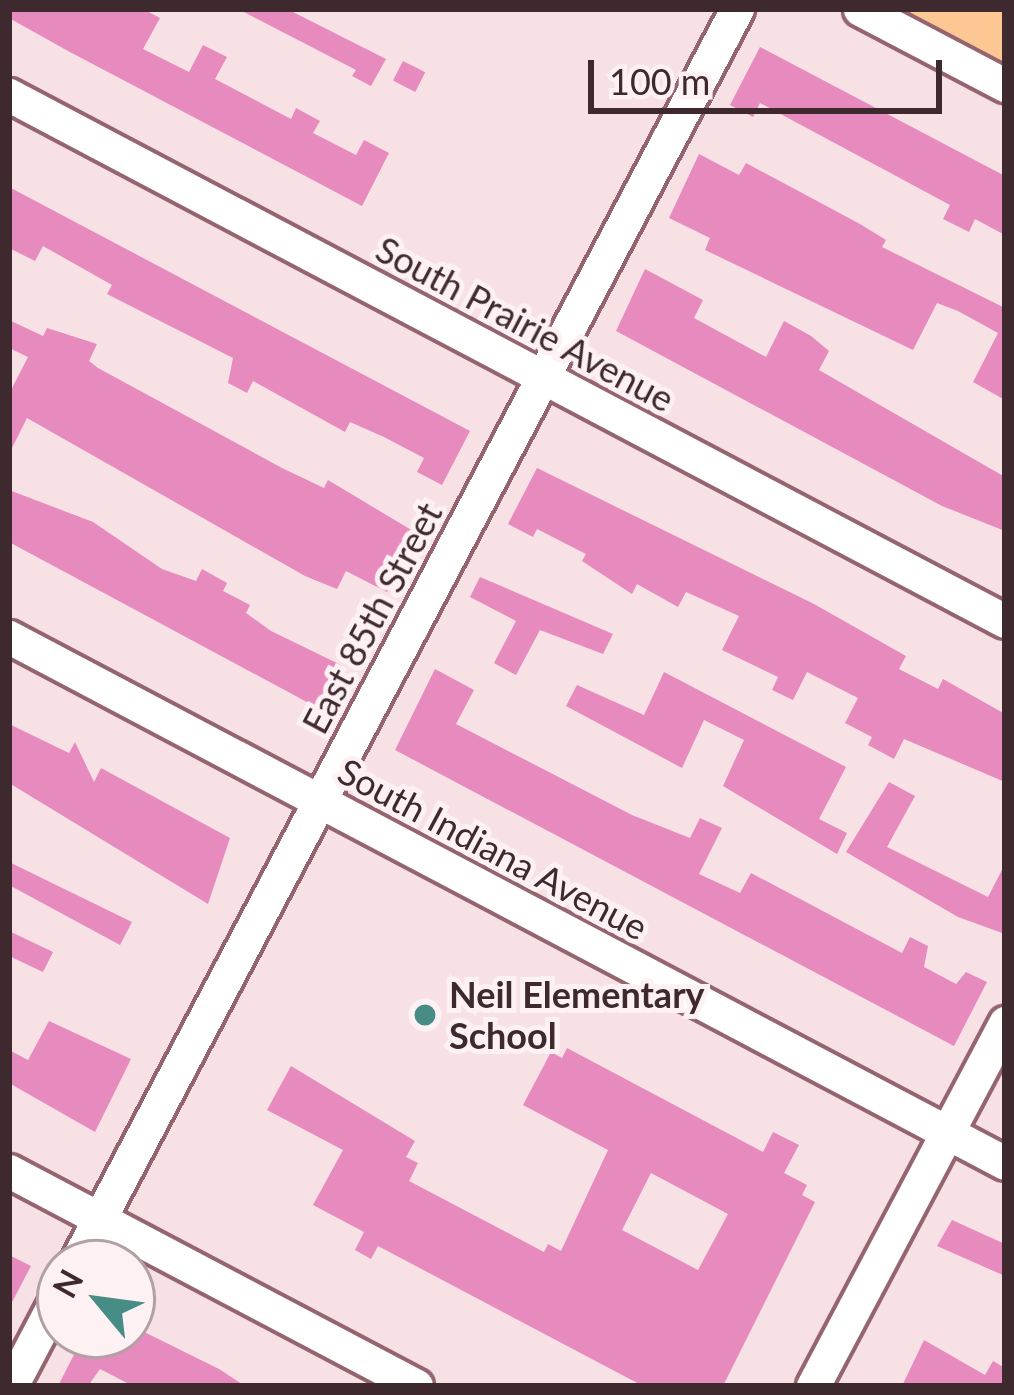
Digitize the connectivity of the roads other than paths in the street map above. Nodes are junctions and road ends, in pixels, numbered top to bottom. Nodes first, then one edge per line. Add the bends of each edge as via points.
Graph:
1 (737, 9) edge
2 (860, 9) edge
3 (1005, 86) edge
4 (9, 95) edge
5 (542, 379) junction
6 (1005, 621) edge
7 (9, 637) edge
8 (319, 801) junction
9 (1005, 1023) edge
10 (947, 1132) junction
11 (1005, 1163) edge
12 (9, 1171) edge
13 (99, 1219) junction
14 (89, 1239) edge
15 (36, 1339) edge
16 (11, 1386) edge
17 (416, 1386) edge
18 (813, 1386) edge

1 - 5 street, East 85th Street
2 - 3 street
4 - 5 street, South Prairie Avenue
5 - 6 street, South Prairie Avenue
5 - 8 street, East 85th Street
7 - 8 street, South Indiana Avenue
8 - 10 street, South Indiana Avenue
8 - 13 street, East 85th Street
9 - 10 street
10 - 11 street, South Indiana Avenue
10 - 18 street
12 - 13 street
13 - 14 street, East 85th Street
13 - 17 street
15 - 16 street

